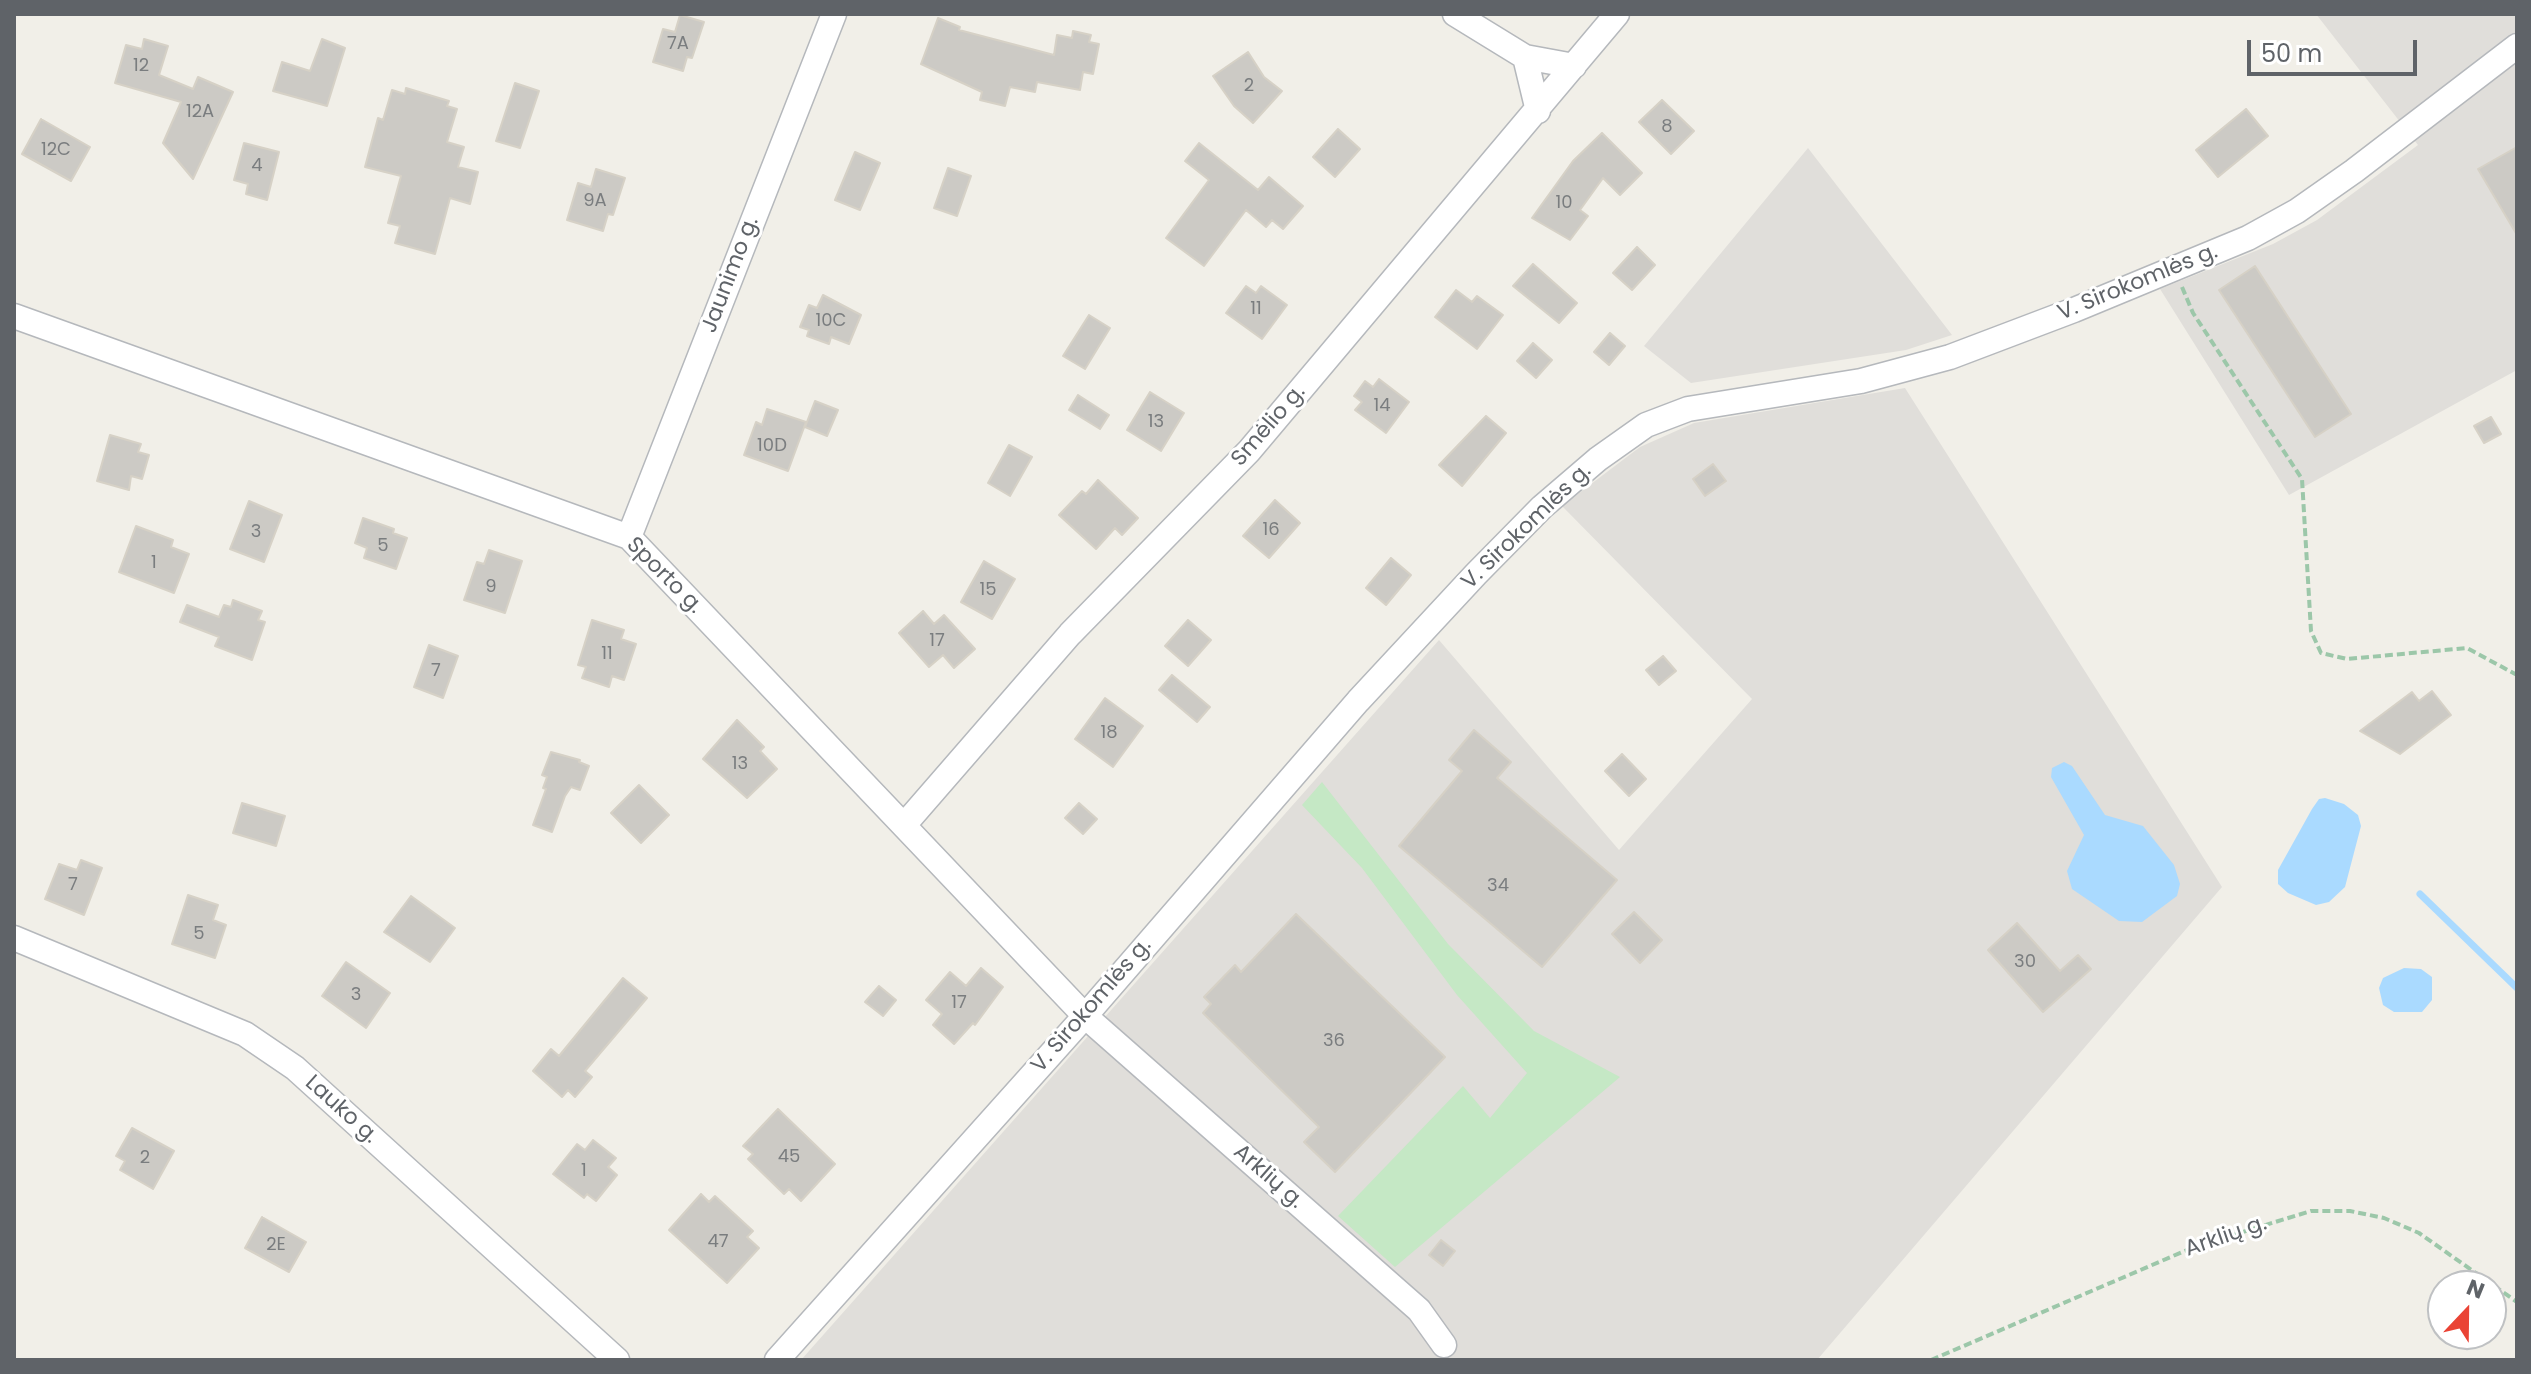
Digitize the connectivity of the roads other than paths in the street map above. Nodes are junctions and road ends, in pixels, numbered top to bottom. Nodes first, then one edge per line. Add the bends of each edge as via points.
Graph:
1 (834, 14) edge
2 (1455, 14) edge
3 (1617, 14) edge
4 (2517, 46) edge
5 (1525, 57) junction
6 (1574, 66) junction
7 (1538, 111) junction
8 (14, 316) edge
9 (629, 537) junction
10 (905, 824) junction
11 (14, 938) edge
12 (1085, 1016) junction
13 (1444, 1345) dead end
14 (617, 1360) edge
15 (777, 1360) edge

1 - 9 street, Jaunimo g.
2 - 5 street
3 - 6 street, Smėlio g.
4 - 12 street, V. Sirokomlės g. via 2354,171 2248,238 1950,357 1861,381 1688,409 1634,434 1542,507 1476,574 1358,701
5 - 6 street
5 - 7 street
6 - 7 street, Smėlio g.
7 - 10 street, Smėlio g. via 1249,451 1070,634
8 - 9 street, Sporto g.
9 - 10 street, Sporto g.
10 - 12 street, Sporto g.
11 - 14 street, Lauko g. via 245,1034 295,1068
12 - 13 street, Arklių g. via 1419,1310
12 - 15 street, V. Sirokomlės g.

